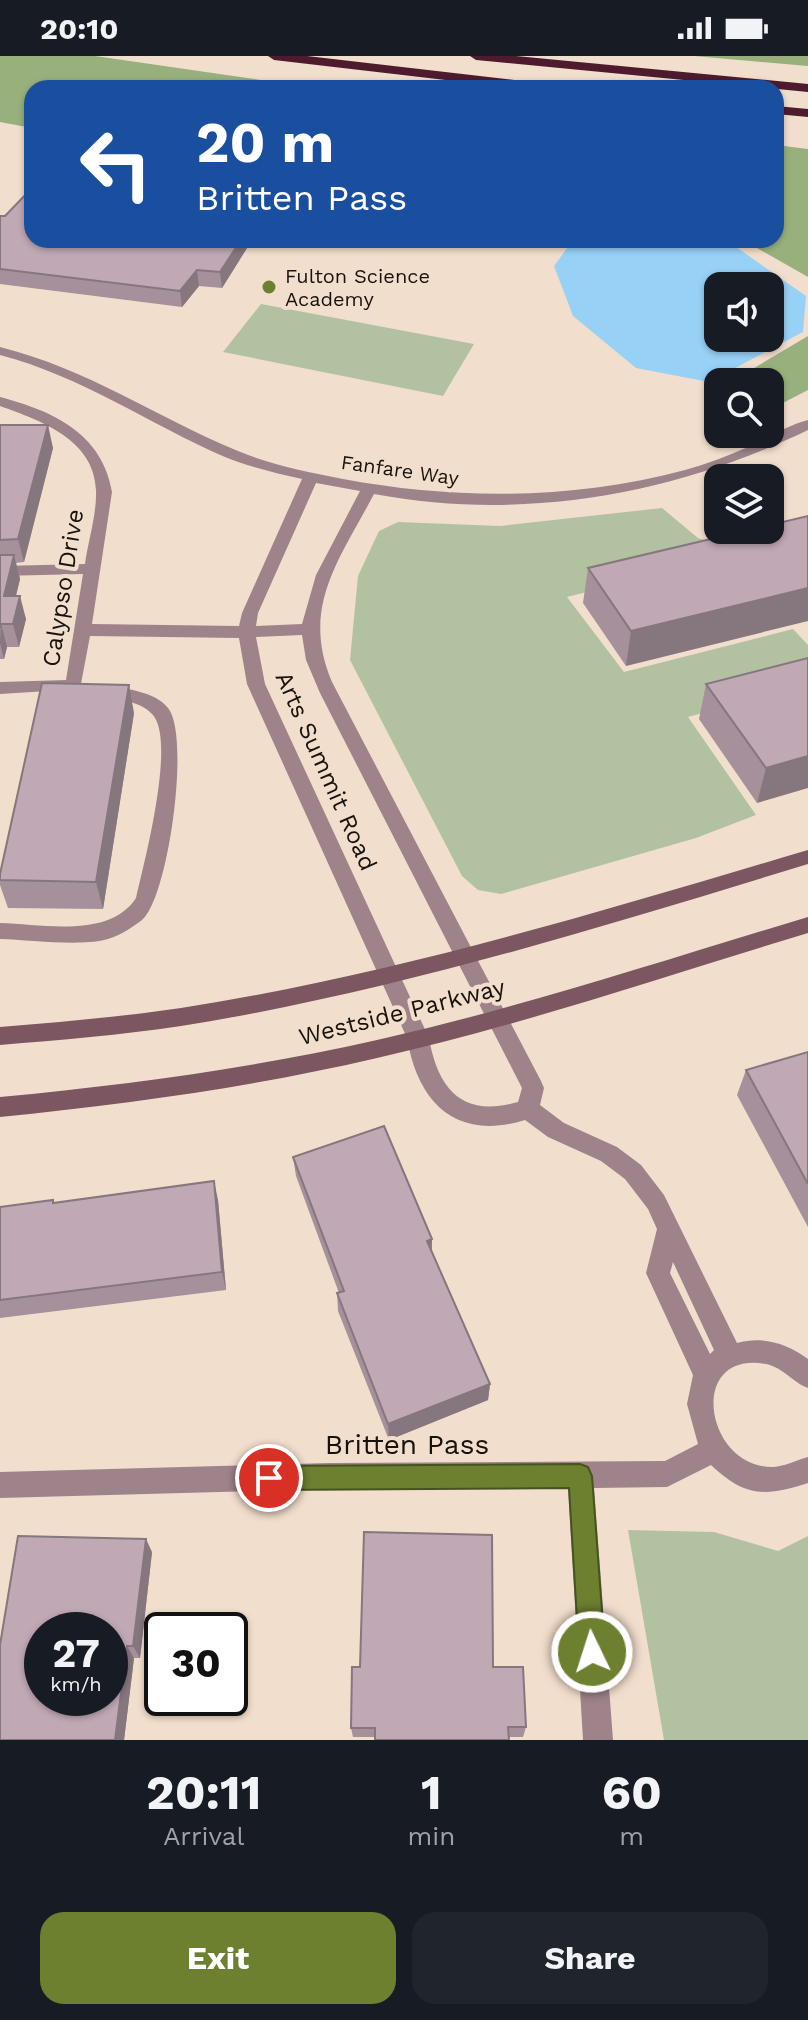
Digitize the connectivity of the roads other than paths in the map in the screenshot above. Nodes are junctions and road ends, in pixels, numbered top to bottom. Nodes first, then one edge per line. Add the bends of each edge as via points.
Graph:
1 (274, 56) edge
2 (476, 56) edge
3 (480, 80) edge
4 (725, 80) edge
5 (784, 86) edge
6 (808, 88) edge
7 (784, 111) edge
8 (808, 113) edge
9 (0, 351) edge
10 (0, 401) edge
11 (808, 424) edge
12 (311, 477) junction
13 (368, 490) junction
14 (93, 569) junction
15 (0, 571) edge
16 (309, 629) junction
17 (83, 630) junction
18 (246, 632) junction
19 (74, 685) junction
20 (0, 688) edge
21 (808, 857) edge
22 (808, 925) edge
23 (0, 931) edge
24 (464, 955) junction
25 (389, 973) junction
26 (497, 1017) junction
27 (0, 1036) edge
28 (418, 1038) junction
29 (0, 1107) edge
30 (528, 1109) junction
31 (669, 1228) junction
32 (730, 1356) junction
33 (707, 1376) junction
34 (808, 1376) edge
35 (713, 1450) junction
36 (808, 1470) edge
37 (580, 1476) junction
38 (0, 1485) edge
39 (598, 1740) edge

1 - 3 highway
2 - 4 highway
5 - 6 highway
7 - 8 highway
9 - 12 street, Fanfare Way via 81,377 234,454
10 - 14 street, Calypso Drive via 62,426 92,450 104,472
11 - 13 street, Fanfare Way via 704,470 597,494 493,500
12 - 13 street, Fanfare Way
12 - 18 street, Arts Summit Road via 256,595
13 - 16 street, Arts Summit Road via 319,590
14 - 15 street
14 - 17 street, Calypso Drive
16 - 18 street
16 - 24 street, Arts Summit Road via 322,681
17 - 18 street
17 - 19 street, Calypso Drive
18 - 25 street, Arts Summit Road via 256,684
19 - 20 street
19 - 23 street, Calypso Drive via 138,697 167,721 171,765 146,899 137,913 102,933
21 - 24 main road, Westside Parkway
22 - 26 main road, Westside Parkway
24 - 25 main road, Westside Parkway
24 - 26 street, Arts Summit Road
25 - 27 main road, Westside Parkway via 200,1014
25 - 28 street, Arts Summit Road
26 - 28 main road, Westside Parkway
26 - 30 street, Arts Summit Road via 533,1088
28 - 29 main road, Westside Parkway via 248,1075
28 - 30 street, Arts Summit Road via 426,1074 443,1099 474,1116 502,1119
30 - 31 street via 633,1172
31 - 32 street
31 - 33 street via 658,1273
32 - 33 street
32 - 34 street via 764,1351 785,1358
33 - 35 street via 698,1408
35 - 36 street via 750,1477 773,1482
35 - 37 street, Britten Pass via 667,1474
37 - 38 street, Britten Pass
37 - 39 street

